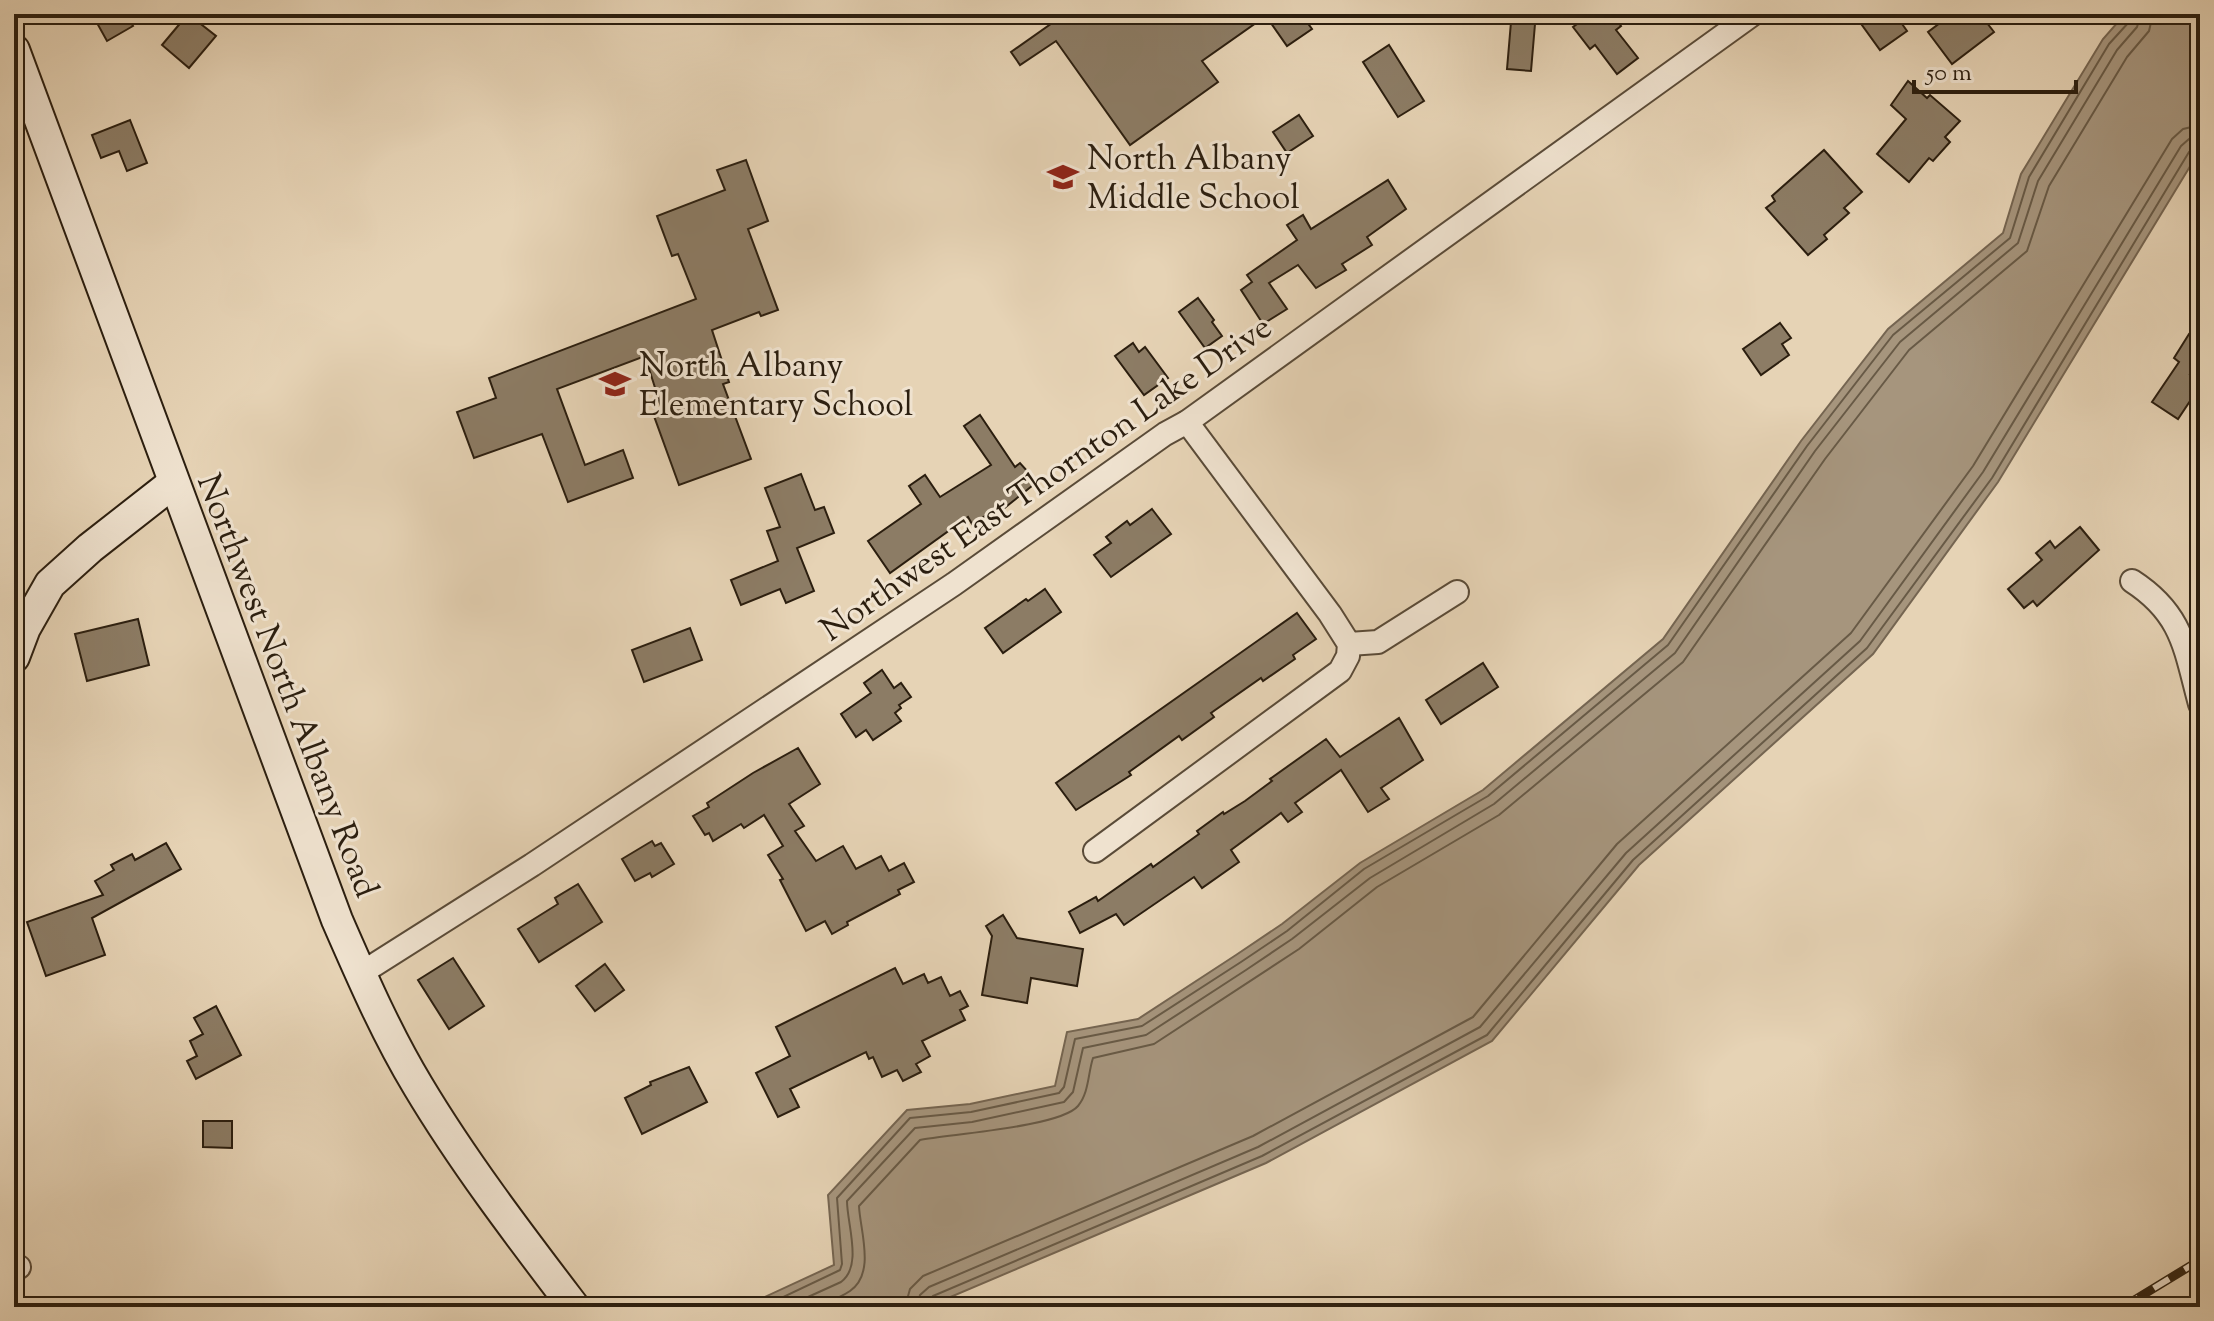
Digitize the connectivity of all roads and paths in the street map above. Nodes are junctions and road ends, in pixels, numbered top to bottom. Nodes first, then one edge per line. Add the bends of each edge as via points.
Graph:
1 (1753, 14) edge
2 (14, 50) edge
3 (24, 111) edge
4 (1187, 422) junction
5 (173, 483) junction
6 (2132, 581) dead end
7 (1457, 592) dead end
8 (1349, 644) junction
9 (14, 657) edge
10 (2200, 704) edge
11 (1095, 851) dead end
12 (360, 974) junction
13 (574, 1307) edge

1 - 4 street, Northwest East Thornton Lake Drive
2 - 3 main road, Northwest North Albany Road
3 - 5 main road, Northwest North Albany Road
4 - 8 street
4 - 12 street, Northwest East Thornton Lake Drive via 954,584
5 - 9 main road via 50,584
5 - 12 main road, Northwest North Albany Road
6 - 10 street via 2168,611 2185,648
7 - 8 street via 1378,642
8 - 11 street via 1340,671
12 - 13 main road, Northwest North Albany Road via 418,1086

